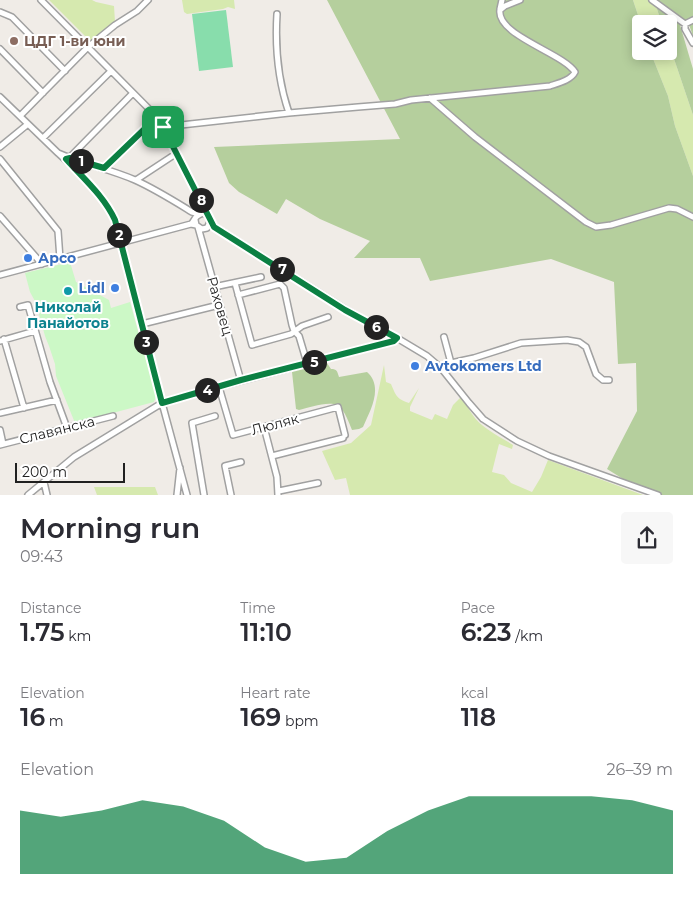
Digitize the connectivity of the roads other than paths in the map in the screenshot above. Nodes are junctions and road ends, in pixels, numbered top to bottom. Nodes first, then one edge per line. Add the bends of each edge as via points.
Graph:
1 (41, 0) edge
2 (148, 0) edge
3 (502, 0) edge
4 (519, 0) edge
5 (652, 0) edge
6 (500, 10) junction
7 (0, 12) edge
8 (277, 14) dead end
9 (693, 20) edge
10 (685, 24) junction
11 (693, 43) edge
12 (88, 48) junction
13 (0, 49) edge
14 (65, 71) junction
15 (111, 71) junction
16 (43, 93) junction
17 (133, 93) junction
18 (0, 97) edge
19 (430, 98) junction
20 (289, 113) junction
21 (20, 116) junction
22 (157, 117) junction
23 (28, 124) junction
24 (163, 127) junction
25 (43, 138) junction
26 (0, 147) edge
27 (177, 153) junction
28 (0, 159) edge
29 (68, 159) junction
30 (104, 168) junction
31 (136, 180) junction
32 (0, 216) edge
33 (693, 216) edge
34 (200, 222) junction
35 (122, 243) junction
36 (60, 259) junction
37 (42, 264) junction
38 (0, 275) edge
39 (261, 277) dead end
40 (235, 282) junction
41 (214, 287) junction
42 (238, 294) junction
43 (219, 305) junction
44 (20, 307) dead end
45 (328, 316) dead end
46 (142, 324) junction
47 (35, 331) junction
48 (294, 331) junction
49 (444, 337) dead end
50 (397, 338) junction
51 (2, 340) edge
52 (307, 364) junction
53 (451, 364) junction
54 (442, 368) junction
55 (241, 380) junction
56 (609, 380) dead end
57 (219, 387) junction
58 (56, 400) junction
59 (162, 403) junction
60 (24, 408) junction
61 (0, 413) edge
62 (113, 416) dead end
63 (215, 416) dead end
64 (264, 427) junction
65 (67, 428) junction
66 (0, 430) edge
67 (2, 444) edge
68 (272, 456) junction
69 (241, 462) dead end
70 (180, 464) junction
71 (44, 482) junction
72 (318, 483) dead end
73 (278, 493) edge
74 (28, 495) edge
75 (47, 495) edge
76 (177, 495) edge
77 (188, 495) edge
78 (204, 495) edge
79 (231, 495) edge
80 (658, 495) edge

1 - 12 street
2 - 12 street
3 - 6 street
4 - 6 street
5 - 10 street
6 - 19 street via 500,18 505,25 569,64 575,72 573,76 550,86
7 - 14 street via 12,17
8 - 20 street via 278,62
9 - 10 street
10 - 11 street
12 - 14 street
12 - 15 street
13 - 16 street
14 - 16 street
15 - 17 street
15 - 25 street
16 - 21 street
17 - 22 street
17 - 29 street
18 - 21 street
19 - 20 street
19 - 33 street via 514,167 596,227 669,208
20 - 24 street
21 - 23 street
22 - 24 street
22 - 30 street
23 - 25 street
23 - 26 street
24 - 27 street
25 - 29 street
27 - 31 street
27 - 34 street via 205,207
28 - 36 street via 58,231
29 - 30 street
29 - 35 street via 110,210
30 - 31 street
31 - 34 street via 192,212
32 - 37 street
34 - 35 street
34 - 41 street, Раховец
34 - 50 street via 214,227 345,310
35 - 36 street
35 - 46 street
36 - 37 street
37 - 38 street
39 - 40 street
40 - 41 street
40 - 42 street
41 - 43 street, Раховец
42 - 48 street via 280,284 284,288
42 - 48 street via 252,345
43 - 46 street
43 - 55 street, Раховец
44 - 47 street via 28,305
45 - 48 street
46 - 59 street
47 - 51 street
47 - 58 street
48 - 52 street via 299,336
49 - 53 street
50 - 52 street
50 - 54 street
51 - 60 street
52 - 55 street
53 - 54 street
53 - 56 street via 521,343 567,340 586,347 596,374 603,380
54 - 80 street via 483,419 517,441 549,456
55 - 57 street
57 - 59 street
57 - 64 street, Люляк via 233,435
58 - 60 street
58 - 65 street
59 - 70 street
59 - 71 street via 74,457
60 - 61 street
62 - 65 street, Славянска
63 - 78 street via 192,422
64 - 68 street
64 - 68 street, Люляк via 338,407 344,437
65 - 67 street, Славянска
66 - 67 street
68 - 73 street
69 - 79 street via 225,466
70 - 76 street
70 - 77 street
71 - 74 street
71 - 75 street
72 - 73 street

